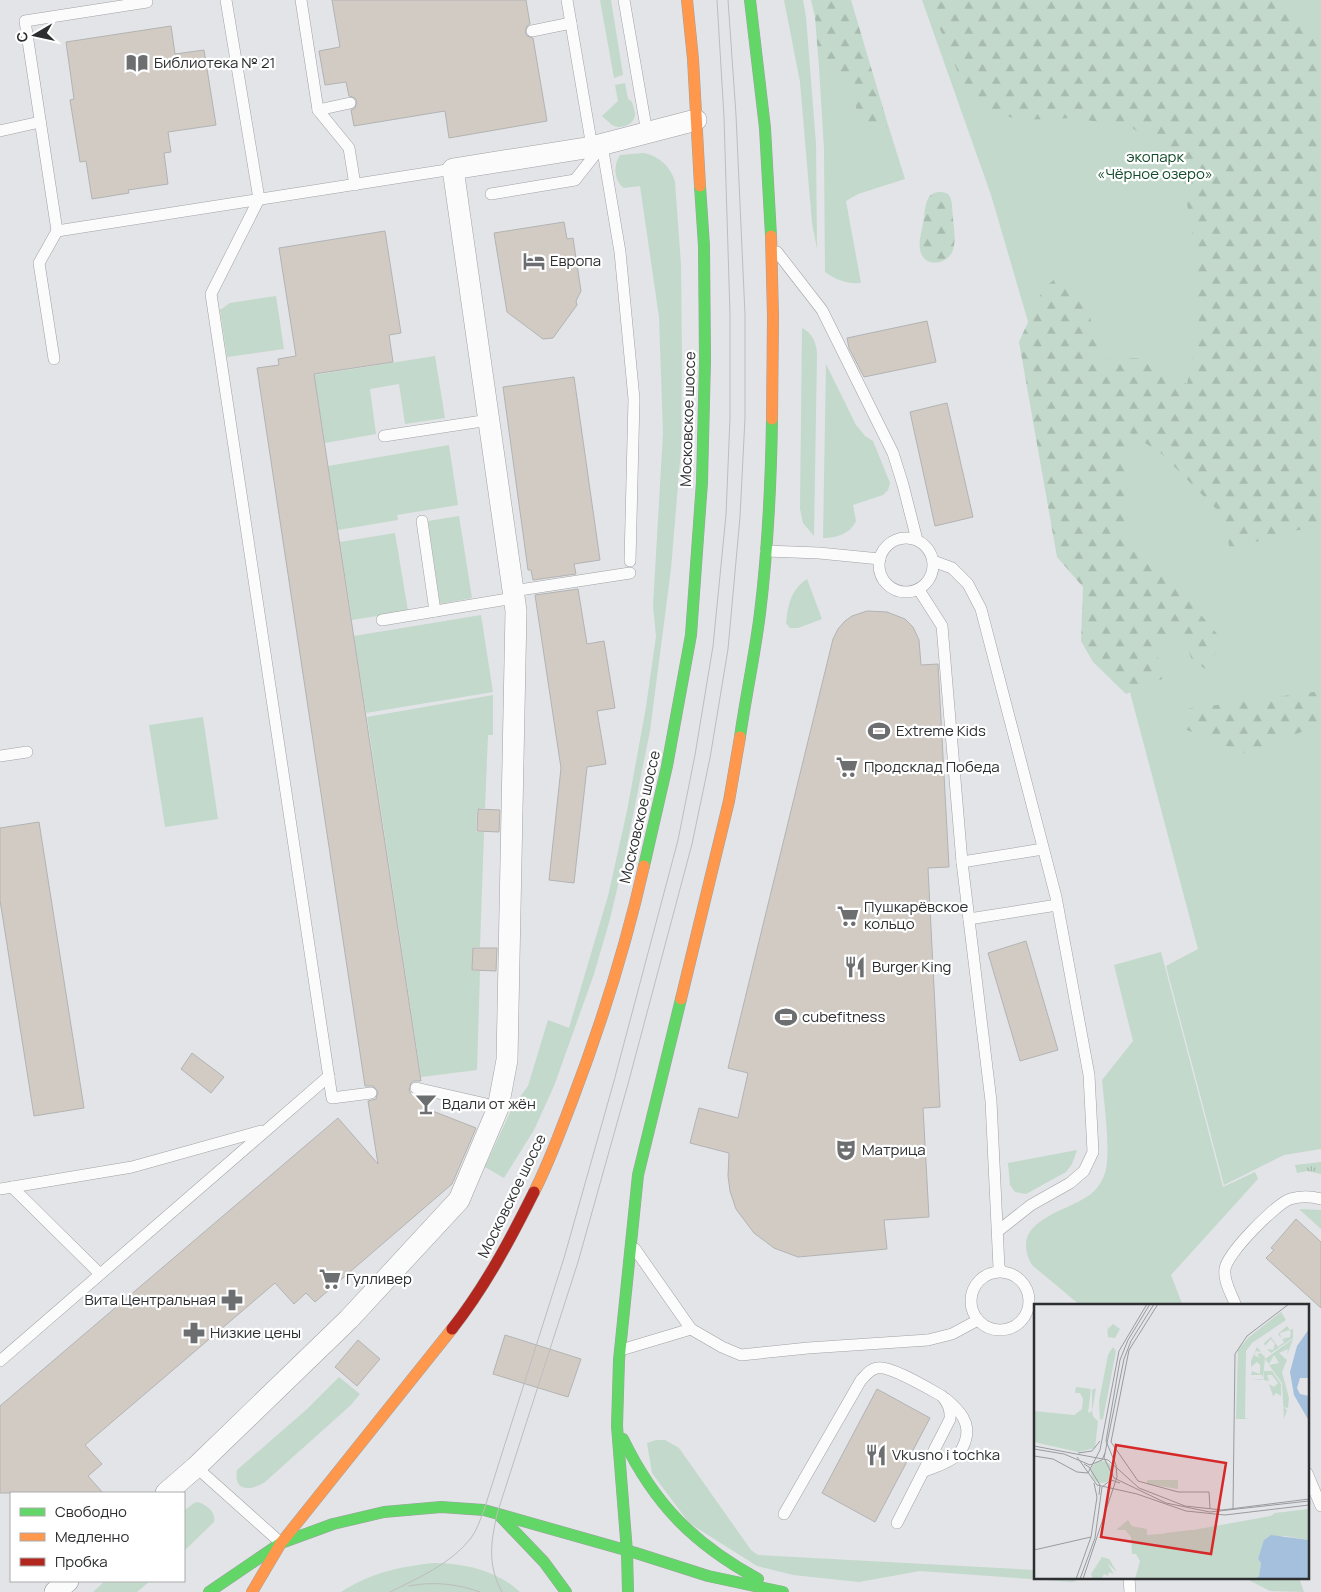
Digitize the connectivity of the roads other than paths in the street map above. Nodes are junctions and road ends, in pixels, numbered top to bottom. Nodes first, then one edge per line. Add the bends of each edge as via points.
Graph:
1 (226, 0) edge
2 (301, 0) edge
3 (567, 0) edge
4 (624, 0) edge
5 (687, 0) edge
6 (750, 0) edge
7 (148, 2) dead end
8 (571, 23) junction
9 (532, 31) dead end
10 (350, 103) dead end
11 (318, 110) junction
12 (696, 120) junction
13 (40, 122) junction
14 (0, 131) edge
15 (647, 133) junction
16 (597, 146) junction
17 (453, 169) junction
18 (355, 185) junction
19 (491, 194) dead end
20 (259, 199) junction
21 (57, 231) junction
22 (772, 246) junction
23 (54, 359) dead end
24 (489, 420) junction
25 (384, 436) dead end
26 (422, 521) dead end
27 (917, 540) junction
28 (766, 551) junction
29 (880, 559) junction
30 (933, 560) junction
31 (630, 561) dead end
32 (630, 573) dead end
33 (918, 590) junction
34 (514, 594) junction
35 (435, 611) junction
36 (382, 620) dead end
37 (26, 752) dead end
38 (0, 756) edge
39 (1043, 849) junction
40 (962, 862) junction
41 (1057, 905) junction
42 (969, 919) junction
43 (329, 1076) junction
44 (416, 1088) dead end
45 (371, 1093) dead end
46 (498, 1108) junction
47 (266, 1129) junction
48 (12, 1188) junction
49 (0, 1189) edge
50 (1321, 1199) edge
51 (998, 1231) junction
52 (631, 1244) junction
53 (1002, 1272) junction
54 (100, 1274) junction
55 (1235, 1304) edge
56 (1031, 1317) edge
57 (978, 1320) junction
58 (691, 1329) junction
59 (621, 1350) junction
60 (0, 1361) edge
61 (942, 1396) junction
62 (617, 1426) junction
63 (196, 1467) junction
64 (925, 1471) junction
65 (1308, 1476) edge
66 (167, 1492) edge
67 (1321, 1506) edge
68 (497, 1514) junction
69 (784, 1514) dead end
70 (897, 1523) dead end
71 (281, 1543) junction
72 (627, 1552) junction
73 (67, 1582) edge
74 (55, 1592) edge
75 (209, 1592) edge
76 (252, 1592) edge
77 (566, 1592) edge
78 (628, 1592) edge
79 (783, 1592) edge
80 (789, 1592) edge

1 - 20 lane
2 - 11 lane
3 - 8 lane
4 - 15 lane
5 - 12 main road, Московское шоссе
6 - 22 main road via 765,128
7 - 13 lane via 25,21
8 - 9 lane
8 - 16 lane
10 - 11 lane
11 - 18 lane via 349,148
12 - 15 street
12 - 71 main road, Московское шоссе via 704,246 705,360 702,482 691,635 667,766 614,978 586,1065 547,1166 504,1250 467,1310
13 - 14 lane
13 - 21 lane
15 - 16 street
16 - 17 street
16 - 19 lane via 575,180
16 - 31 lane via 620,252 634,399
17 - 18 lane
17 - 24 street
18 - 20 lane
20 - 21 lane
20 - 43 lane via 210,294
21 - 23 lane via 39,263
22 - 27 lane via 822,310 893,453
22 - 28 main road via 771,460
24 - 25 lane
24 - 34 street
26 - 35 lane
27 - 29 lane via 908,538 890,543
27 - 30 lane via 930,552
28 - 29 lane
28 - 52 main road via 760,613 729,801 638,1175
29 - 33 lane via 882,576 893,589 902,592
30 - 33 lane via 930,578
30 - 39 lane via 952,568 968,584 981,609
32 - 34 lane
33 - 40 lane via 942,626
34 - 35 lane
34 - 46 street via 507,1060
35 - 36 lane
37 - 38 lane
39 - 40 lane
39 - 41 lane
40 - 42 lane
41 - 42 lane
41 - 51 lane via 1089,1075 1092,1152 1084,1171 1070,1183 1031,1205
42 - 51 lane via 991,1102
43 - 45 lane via 332,1098
43 - 47 lane
44 - 46 lane
46 - 63 street via 459,1200 348,1319
47 - 48 lane via 132,1168
47 - 54 lane
48 - 49 lane
48 - 54 lane
50 - 55 lane via 1300,1196 1281,1204 1229,1258 1225,1275
51 - 53 lane via 999,1268
52 - 58 lane
52 - 59 main road
53 - 56 lane via 1019,1278 1025,1285
53 - 57 lane via 986,1275 974,1288 971,1304
54 - 60 lane
56 - 57 lane via 1009,1329 1000,1330
57 - 58 lane via 952,1334 928,1340 741,1354
58 - 59 lane
59 - 62 main road
61 - 64 lane via 947,1401 950,1419
61 - 64 lane via 958,1408 966,1422 967,1436 952,1460
61 - 69 lane via 889,1369 877,1368 869,1372
62 - 72 main road
62 - 80 main road via 644,1480 683,1526 730,1564
63 - 66 street
63 - 71 lane
64 - 70 lane
65 - 67 lane
68 - 71 main road via 441,1507 384,1512 333,1524
68 - 72 main road
68 - 77 main road via 548,1566
71 - 75 main road
71 - 76 main road
72 - 78 main road
72 - 79 main road via 708,1576
73 - 74 street

